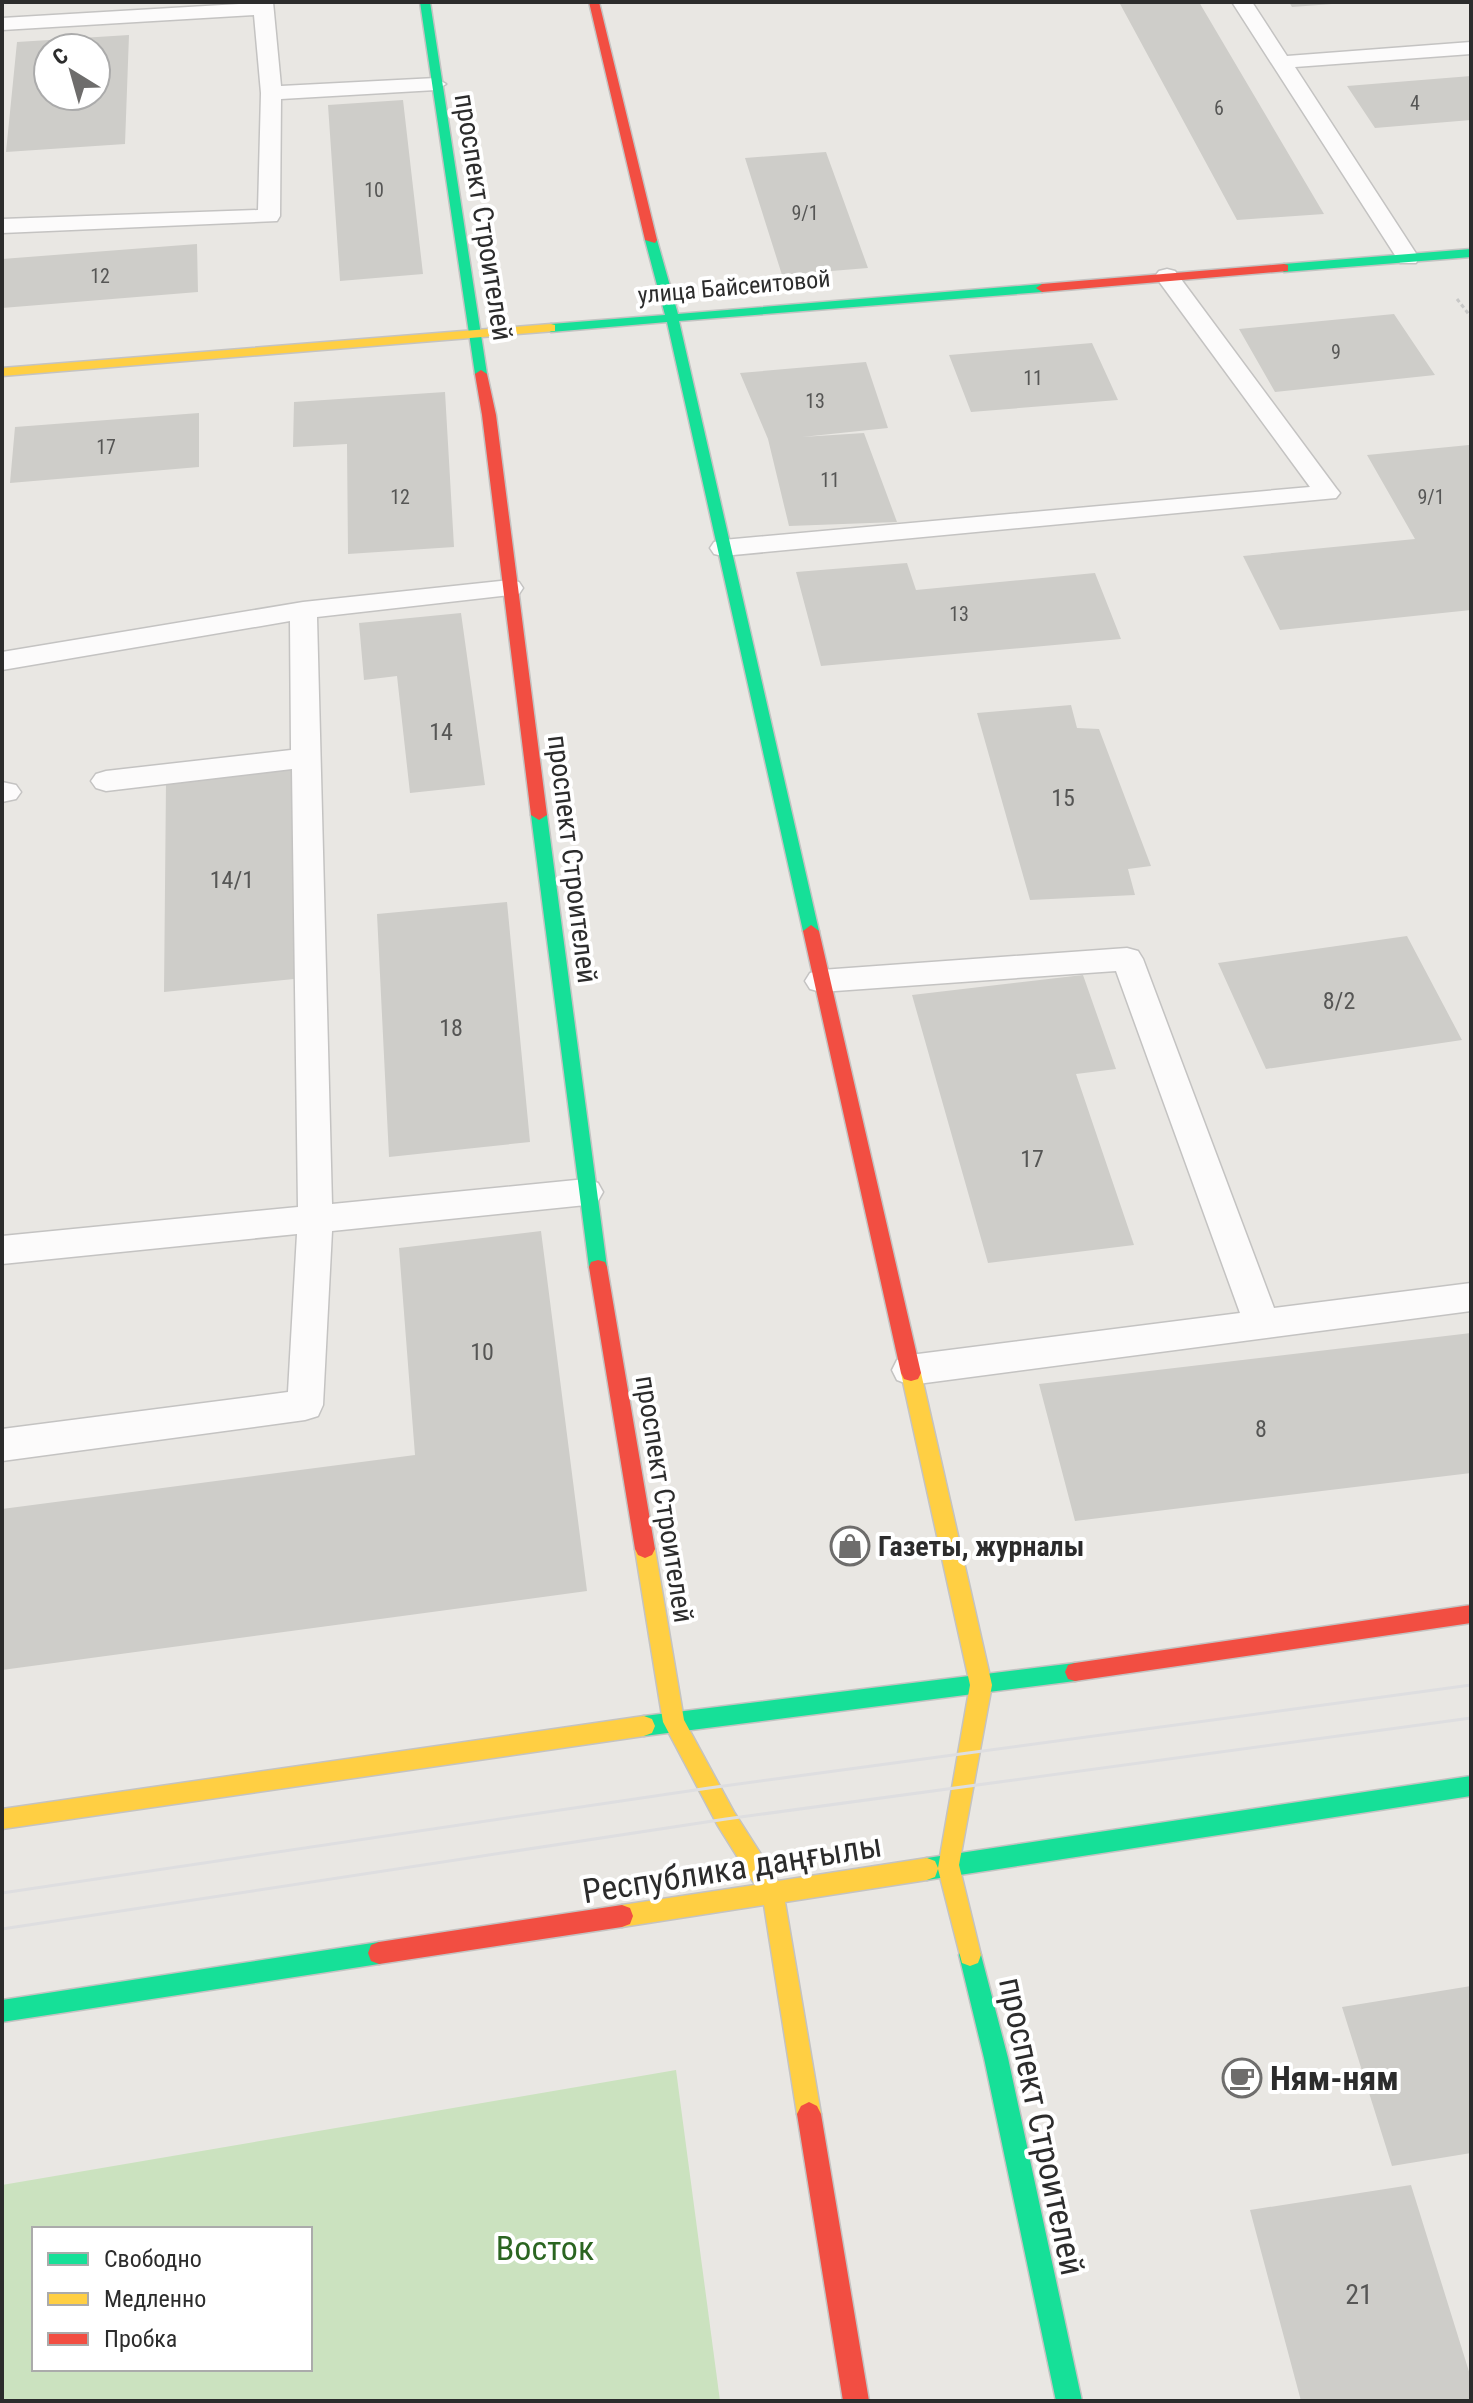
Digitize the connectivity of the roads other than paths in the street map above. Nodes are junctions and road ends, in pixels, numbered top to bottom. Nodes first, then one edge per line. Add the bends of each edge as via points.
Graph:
1 (425, 2) edge
2 (594, 2) edge
3 (1242, 2) edge
4 (263, 5) edge
5 (2, 24) edge
6 (1471, 48) edge
7 (1283, 62) junction
8 (436, 84) junction
9 (271, 93) junction
10 (2, 226) edge
11 (1471, 253) edge
12 (1408, 258) junction
13 (1167, 276) junction
14 (672, 316) junction
15 (473, 335) junction
16 (2, 372) edge
17 (723, 548) junction
18 (510, 588) junction
19 (303, 610) junction
20 (2, 661) edge
21 (306, 758) junction
22 (106, 781) dead end
23 (821, 981) junction
24 (586, 1192) junction
25 (315, 1219) junction
26 (2, 1250) edge
27 (1471, 1297) edge
28 (1262, 1324) junction
29 (910, 1370) junction
30 (2, 1445) edge
31 (1471, 1614) edge
32 (981, 1685) junction
33 (674, 1722) junction
34 (1471, 1786) edge
35 (2, 1819) edge
36 (948, 1865) junction
37 (773, 1894) junction
38 (2, 2011) edge
39 (856, 2401) edge
40 (1069, 2401) edge

1 - 8 street, проспект Строителей
2 - 14 street
3 - 7 lane
4 - 5 lane
4 - 9 lane
6 - 7 lane
7 - 12 lane
8 - 9 lane
8 - 15 street, проспект Строителей
9 - 10 lane via 269,216
11 - 12 street, улица Байсеитовой
12 - 13 street, улица Байсеитовой
13 - 14 street, улица Байсеитовой
13 - 17 lane via 1327,493
14 - 15 street, улица Байсеитовой
14 - 17 street
15 - 16 street, улица Байсеитовой
15 - 18 street, проспект Строителей via 489,415
17 - 23 street
18 - 19 lane
18 - 24 street, проспект Строителей
19 - 20 lane
19 - 21 lane
21 - 22 lane
21 - 25 lane
23 - 28 lane via 1127,959
23 - 29 street
24 - 25 lane
24 - 33 street, проспект Строителей
25 - 26 lane
25 - 30 lane via 305,1405
27 - 28 lane
28 - 29 lane
29 - 32 street
31 - 32 street
32 - 33 street
32 - 36 street
33 - 35 street
33 - 37 street, проспект Строителей
34 - 36 street, Республика даңғылы
36 - 37 street, Республика даңғылы
36 - 40 street, проспект Строителей via 996,2058
37 - 38 street, Республика даңғылы
37 - 39 street

